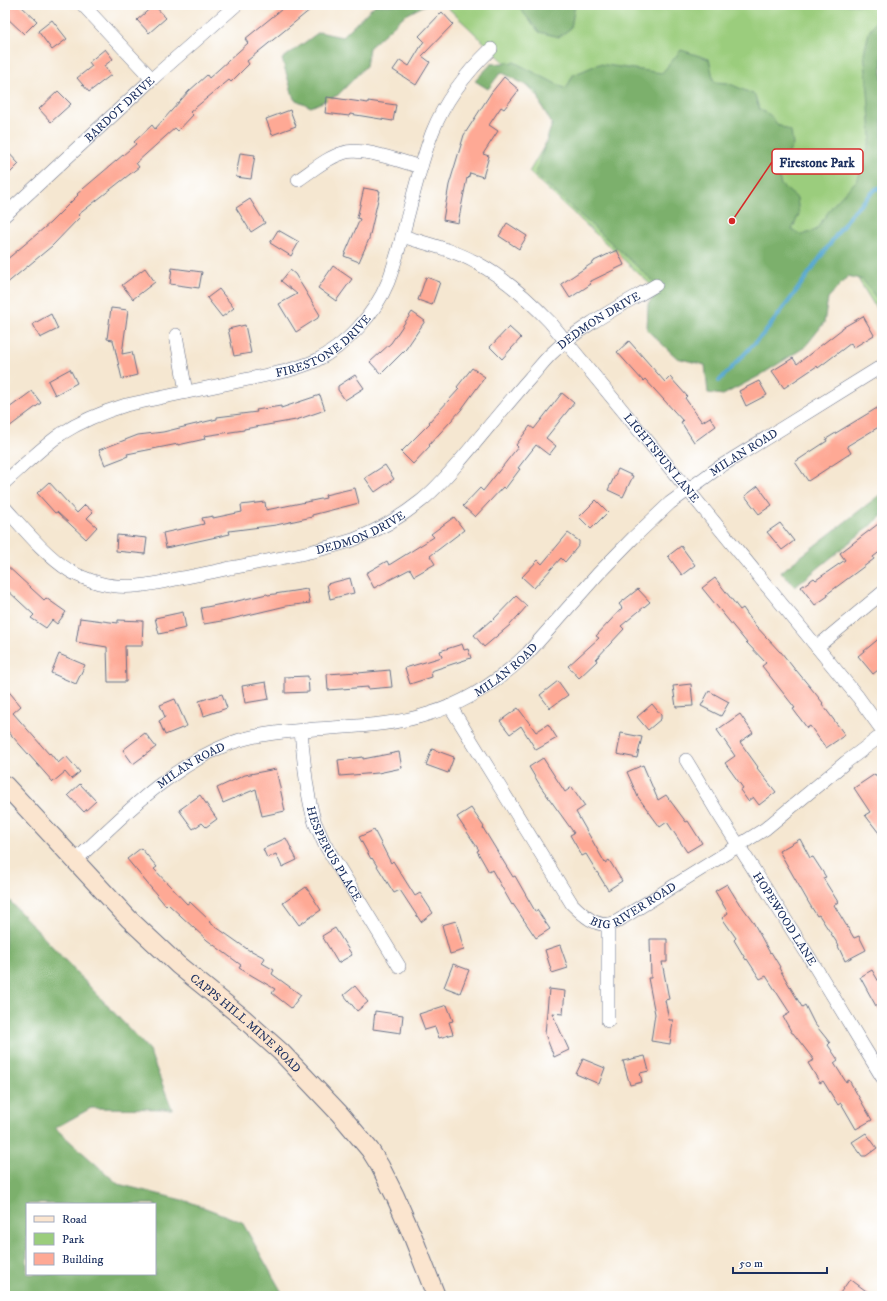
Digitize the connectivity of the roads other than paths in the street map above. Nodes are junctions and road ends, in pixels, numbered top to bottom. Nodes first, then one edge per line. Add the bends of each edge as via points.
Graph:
1 (83, 5) edge
2 (236, 5) edge
3 (491, 49) dead end
4 (152, 79) junction
5 (421, 167) junction
6 (298, 180) dead end
7 (5, 215) edge
8 (402, 236) junction
9 (656, 285) dead end
10 (176, 335) dead end
11 (566, 341) junction
12 (882, 366) edge
13 (186, 392) junction
14 (5, 482) edge
15 (688, 489) junction
16 (5, 508) edge
17 (882, 593) edge
18 (817, 647) junction
19 (450, 706) junction
20 (882, 730) edge
21 (301, 731) junction
22 (882, 735) edge
23 (686, 760) dead end
24 (5, 785) edge
25 (739, 846) junction
26 (75, 861) junction
27 (608, 924) junction
28 (399, 966) dead end
29 (608, 1021) dead end
30 (882, 1077) edge
31 (436, 1296) edge

1 - 4 street
2 - 4 street, BARDOT DRIVE
3 - 5 street, FIRESTONE DRIVE via 467,73 448,101 432,134
4 - 7 street, BARDOT DRIVE
5 - 6 street via 352,151 343,152 329,159
5 - 8 street, FIRESTONE DRIVE
8 - 11 street, LIGHTSPUN LANE via 455,253 489,270 532,303
8 - 13 street, FIRESTONE DRIVE via 388,284 372,310 360,326 330,351 291,370
9 - 11 street, DEDMON DRIVE
10 - 13 street
11 - 15 street, LIGHTSPUN LANE
11 - 16 street, DEDMON DRIVE via 551,354 440,484 392,521 353,540 318,550 155,584 122,587 99,583 70,571 53,558
12 - 15 street, MILAN ROAD
13 - 14 street, FIRESTONE DRIVE via 126,405 84,420 61,434
15 - 18 street, LIGHTSPUN LANE
15 - 19 street, MILAN ROAD via 670,502 632,538 516,664 490,684
17 - 18 street
18 - 20 street, LIGHTSPUN LANE
19 - 21 street, MILAN ROAD via 393,722
19 - 27 street, BIG RIVER ROAD via 572,904 592,920
21 - 26 street, MILAN ROAD via 277,733 233,743 182,768 150,792
21 - 28 street, HESPERUS PLACE via 306,782 316,823 324,843
22 - 25 street, BIG RIVER ROAD via 765,829
23 - 25 street, HOPEWOOD LANE
24 - 26 street, CAPPS HILL MINE ROAD
25 - 27 street, BIG RIVER ROAD via 624,917
25 - 30 street, HOPEWOOD LANE
26 - 31 street, CAPPS HILL MINE ROAD via 154,944 281,1052 340,1113 380,1166 413,1237
27 - 29 street

